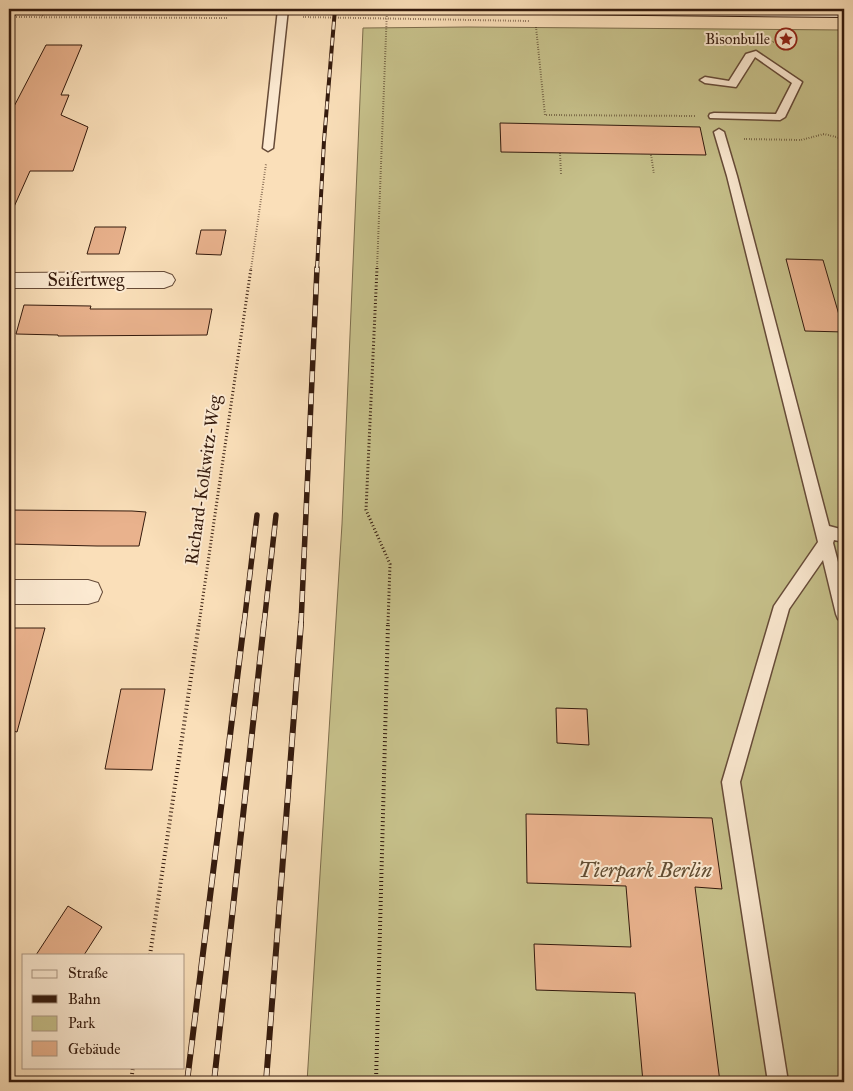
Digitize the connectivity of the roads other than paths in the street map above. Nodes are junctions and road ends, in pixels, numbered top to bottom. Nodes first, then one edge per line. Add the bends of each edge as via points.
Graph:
1 (549, 9) edge
2 (841, 11) edge
3 (283, 14) edge
4 (705, 80) dead end
5 (714, 116) road end
6 (720, 136) road end
7 (268, 148) road end
8 (9, 280) edge
9 (164, 280) dead end
10 (825, 536) junction
11 (844, 536) edge
12 (9, 592) edge
13 (88, 592) dead end
14 (844, 614) edge
15 (778, 1082) edge

1 - 2 main road
3 - 7 lane
4 - 5 lane via 732,85 749,56 756,54 797,82 780,117
6 - 10 lane
8 - 9 main road, Seifertweg
10 - 11 lane
10 - 14 lane
10 - 15 lane via 782,606 732,782
12 - 13 main road

